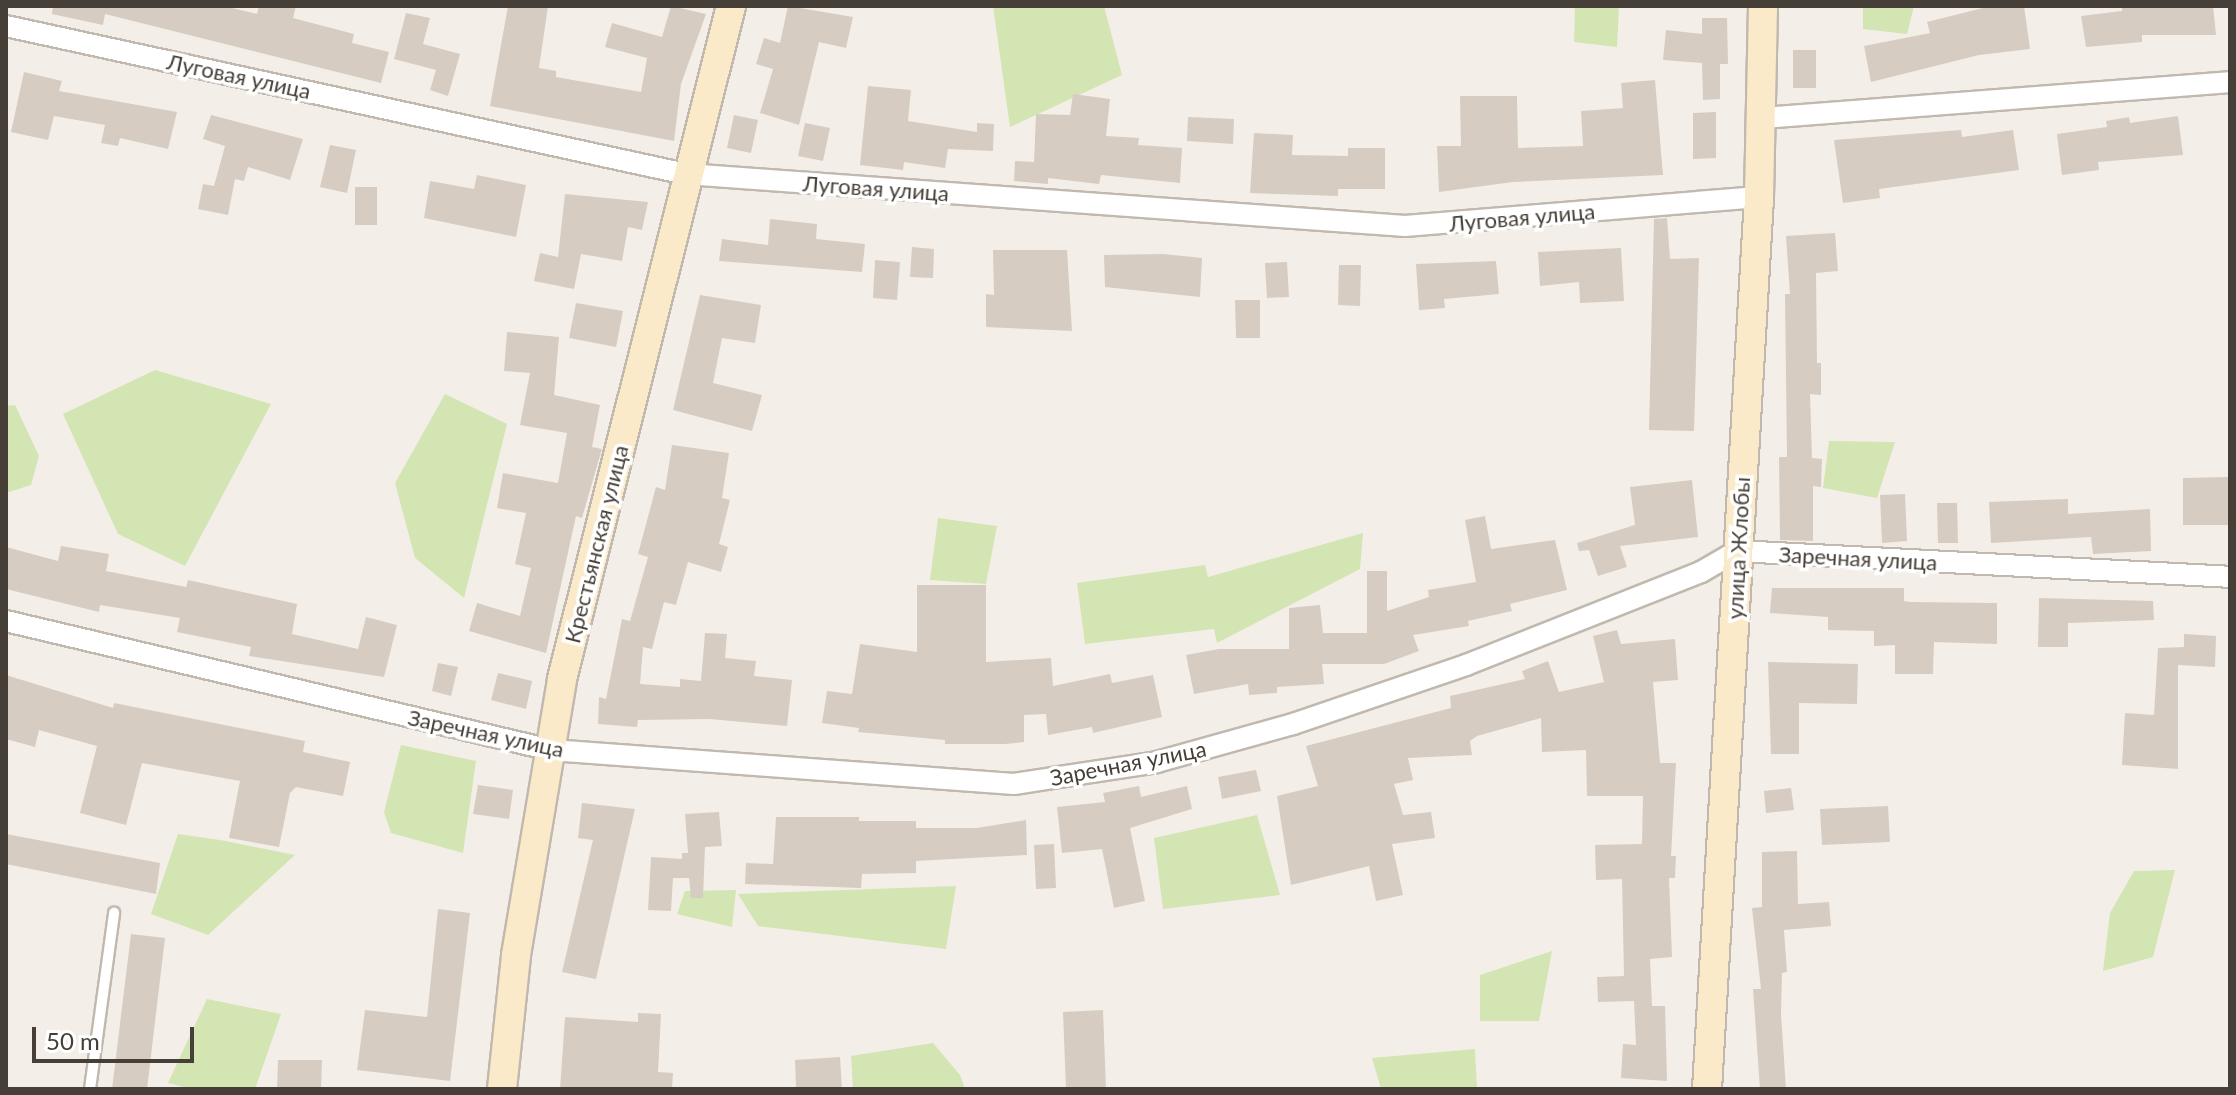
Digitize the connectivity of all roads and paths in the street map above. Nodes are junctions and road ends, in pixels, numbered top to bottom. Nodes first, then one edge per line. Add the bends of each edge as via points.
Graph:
1 (731, 6) edge
2 (1763, 6) edge
3 (6, 26) edge
4 (2230, 82) edge
5 (1763, 118) junction
6 (686, 174) junction
7 (1759, 197) junction
8 (1737, 551) junction
9 (2230, 577) edge
10 (6, 621) edge
11 (551, 750) junction
12 (114, 913) dead end
13 (90, 1089) edge
14 (502, 1089) edge
15 (1707, 1089) edge

1 - 6 street, Крестьянская улица
2 - 5 street, улица Жлобы
3 - 6 street, Луговая улица
4 - 5 street
5 - 7 street, улица Жлобы
6 - 7 street, Луговая улица via 1405,226
6 - 11 street, Крестьянская улица via 579,606
7 - 8 street, улица Жлобы
8 - 9 street, Заречная улица
8 - 11 street, Заречная улица via 1701,572 1408,685 1278,729 1086,777 1014,784
8 - 15 street, улица Жлобы
10 - 11 street, Заречная улица
11 - 14 street, Крестьянская улица via 516,955
12 - 13 lane

